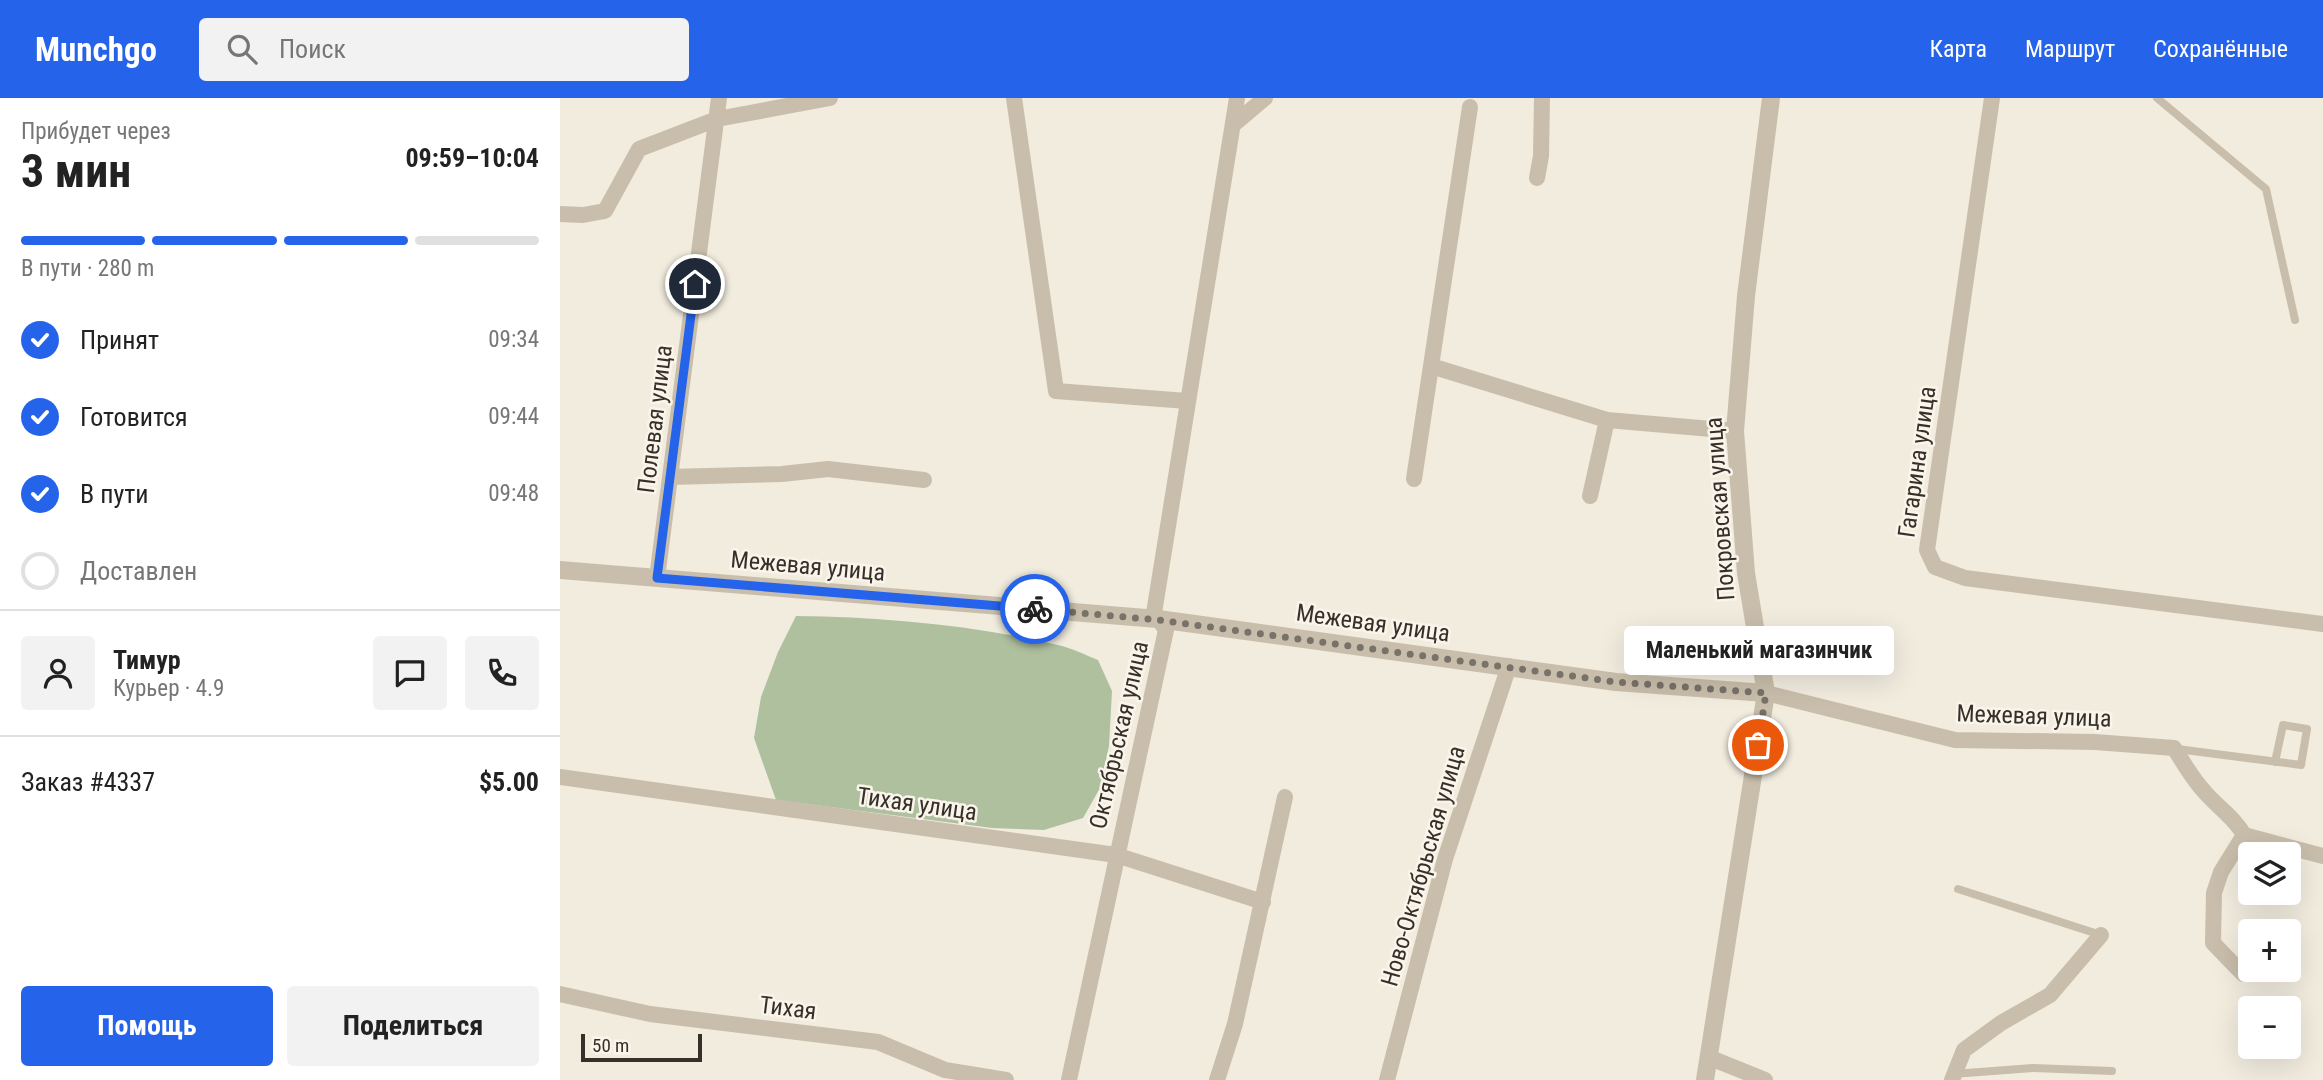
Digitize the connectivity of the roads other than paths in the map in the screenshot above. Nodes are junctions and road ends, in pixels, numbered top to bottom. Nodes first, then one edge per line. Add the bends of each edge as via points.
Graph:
1 (719, 98) edge
2 (830, 98) edge
3 (1014, 98) edge
4 (1237, 98) edge
5 (1265, 98) edge
6 (1542, 98) edge
7 (1771, 98) edge
8 (1993, 98) edge
9 (2157, 98) edge
10 (1470, 107) dead end
11 (717, 119) junction
12 (1233, 125) junction
13 (1537, 178) dead end
14 (560, 214) edge
15 (2295, 320) dead end
16 (1431, 366) junction
17 (1187, 401) junction
18 (1607, 420) junction
19 (1735, 431) junction
20 (670, 477) junction
21 (1414, 479) dead end
22 (924, 480) dead end
23 (1590, 496) dead end
24 (560, 570) edge
25 (657, 578) junction
26 (1158, 620) junction
27 (2323, 624) edge
28 (1509, 666) junction
29 (1766, 693) junction
30 (2174, 748) junction
31 (2275, 762) junction
32 (560, 777) edge
33 (1285, 797) dead end
34 (2244, 835) junction
35 (1115, 855) junction
36 (2323, 856) edge
37 (1958, 889) dead end
38 (1263, 902) junction
39 (2101, 935) joint
40 (2238, 969) edge
41 (560, 994) edge
42 (1708, 1057) junction
43 (2112, 1071) dead end
44 (1952, 1077) edge
45 (1006, 1080) edge
46 (1069, 1080) edge
47 (1217, 1080) edge
48 (1387, 1080) edge
49 (1705, 1080) edge
50 (1765, 1080) edge

1 - 11 street, Полевая улица
2 - 11 street
3 - 17 street via 1056,391
4 - 12 street, Октябрьская улица
5 - 12 street
6 - 13 street
7 - 19 street, Покровская улица via 1746,296
8 - 27 street, Гагарина улица via 1927,550 1935,567 1965,578
9 - 15 lane via 2266,189
10 - 16 street
11 - 14 street via 639,149 605,211
11 - 20 street, Полевая улица
12 - 17 street, Октябрьская улица
16 - 18 street
16 - 21 street
17 - 26 street, Октябрьская улица via 1154,613
18 - 19 street
18 - 23 street
19 - 29 street, Покровская улица via 1746,573
20 - 22 street via 828,469
20 - 25 street, Полевая улица
24 - 25 street, Межевая улица
25 - 26 street, Межевая улица
26 - 28 street, Межевая улица
26 - 35 street, Октябрьская улица via 1166,629
28 - 29 street, Межевая улица via 1616,682
28 - 48 street, Ново-Октябрьская улица via 1445,859
29 - 30 street, Межевая улица via 1955,740
29 - 42 street, Покровская улица
30 - 31 lane, Межевая улица
30 - 34 street via 2200,788
31 - 31 lane, Межевая улица via 2301,765 2307,729 2283,725
32 - 35 street, Тихая улица
33 - 38 street
34 - 36 street
34 - 40 street via 2214,893 2213,943
35 - 38 street, Тихая улица
35 - 46 street, Октябрьская улица
37 - 39 lane
38 - 47 street
39 - 44 street via 2050,995 1964,1049
41 - 45 street, Тихая via 650,1014 878,1042 945,1070
42 - 49 street, Покровская улица
42 - 50 street
43 - 44 lane via 2033,1068

